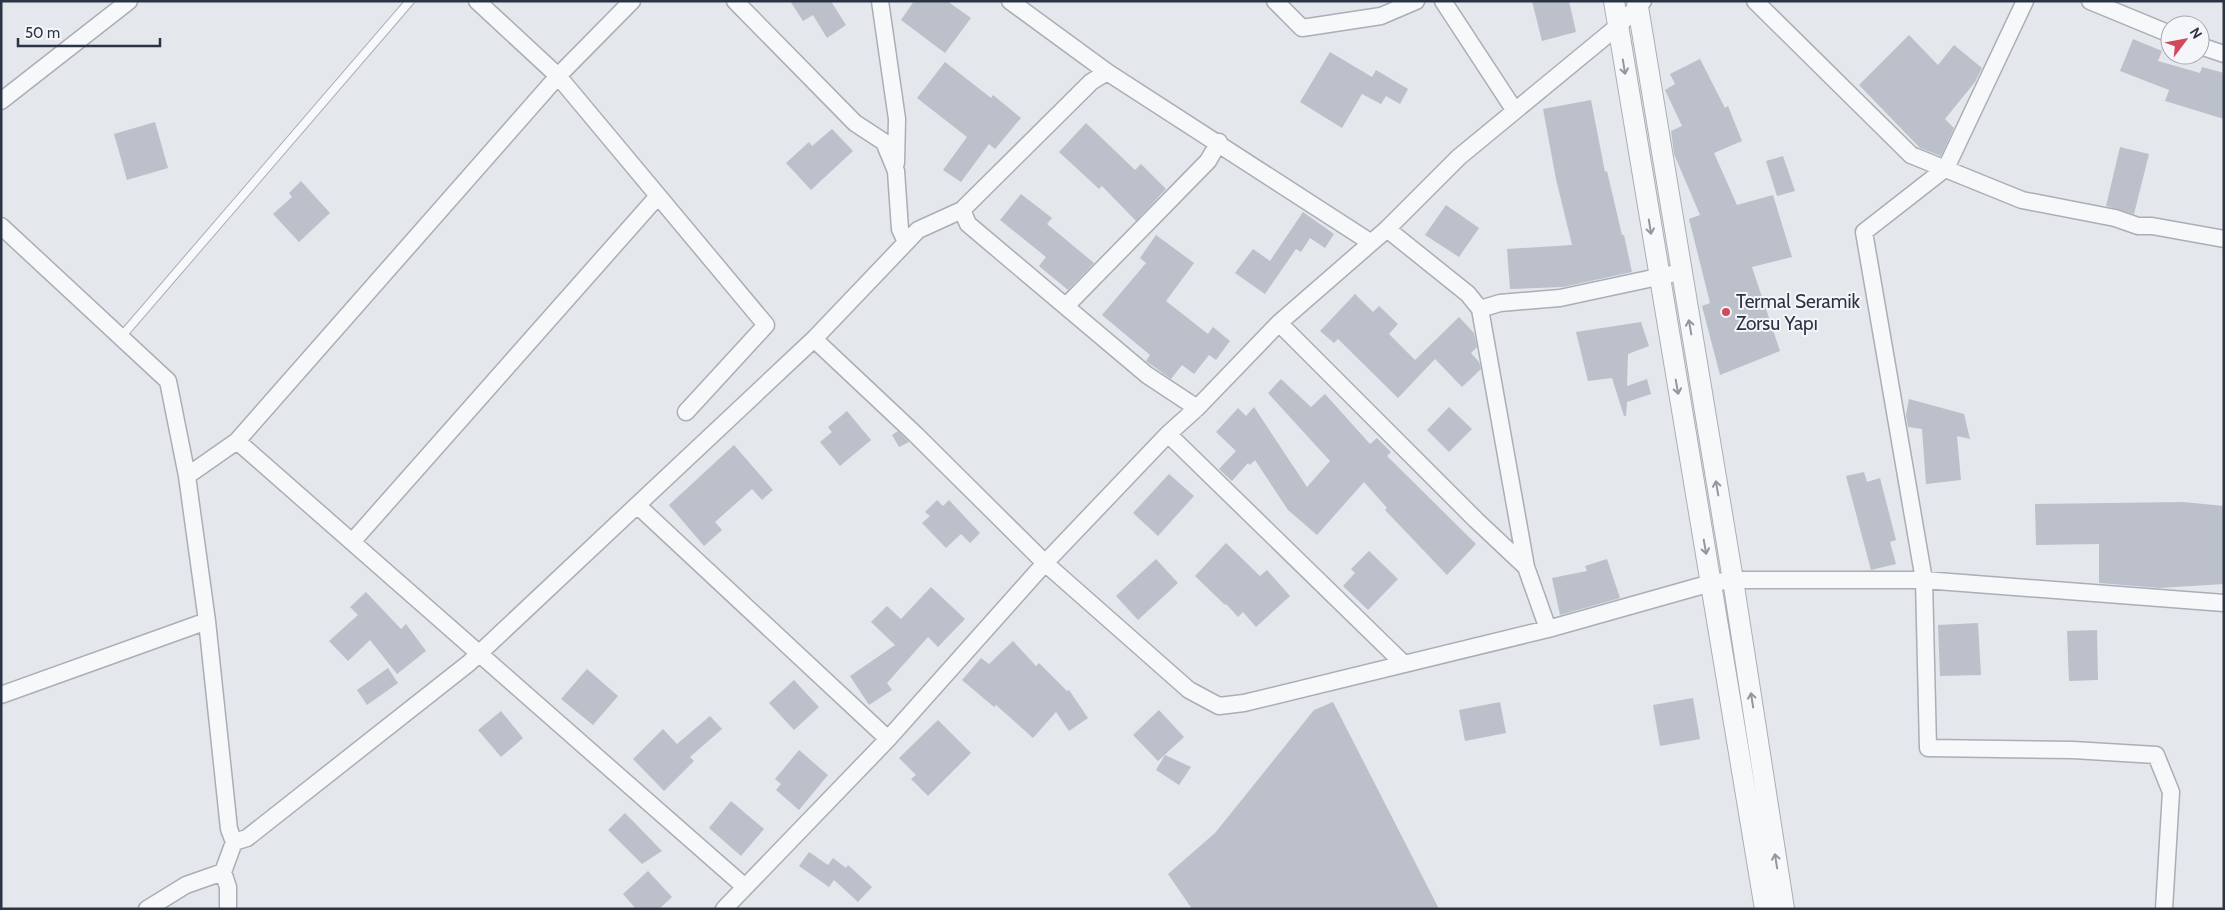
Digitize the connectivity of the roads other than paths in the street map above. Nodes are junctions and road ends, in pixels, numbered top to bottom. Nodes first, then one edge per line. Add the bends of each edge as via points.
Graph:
1 (129, 1) edge
2 (410, 1) edge
3 (478, 1) edge
4 (632, 1) edge
5 (735, 1) edge
6 (880, 1) edge
7 (1010, 1) edge
8 (1275, 1) edge
9 (1416, 1) edge
10 (1443, 1) edge
11 (1614, 1) edge
12 (1755, 1) edge
13 (2025, 1) edge
14 (2090, 1) edge
15 (1639, 2) edge
16 (1618, 26) junction
17 (2160, 30) edge
18 (2210, 49) edge
19 (2224, 54) edge
20 (1108, 72) junction
21 (558, 76) junction
22 (1, 101) edge
23 (1515, 111) junction
24 (1219, 142) junction
25 (1946, 168) junction
26 (896, 171) junction
27 (658, 196) junction
28 (962, 210) junction
29 (1, 226) edge
30 (1386, 229) junction
31 (2224, 239) edge
32 (906, 242) junction
33 (1370, 242) junction
34 (1681, 272) junction
35 (1659, 278) junction
36 (1066, 306) junction
37 (1480, 309) junction
38 (1278, 323) junction
39 (121, 337) junction
40 (814, 339) junction
41 (1197, 408) junction
42 (686, 412) dead end
43 (1168, 434) junction
44 (237, 441) junction
45 (187, 476) junction
46 (637, 505) junction
47 (352, 542) junction
48 (1045, 563) junction
49 (1526, 567) junction
50 (1733, 580) junction
51 (1924, 580) junction
52 (1711, 583) junction
53 (2224, 603) edge
54 (207, 621) junction
55 (1548, 628) junction
56 (480, 652) junction
57 (1404, 664) junction
58 (1, 695) edge
59 (888, 739) junction
60 (234, 842) junction
61 (223, 872) junction
62 (745, 887) junction
63 (147, 909) edge
64 (228, 909) edge
65 (724, 909) edge
66 (1765, 909) edge
67 (1784, 909) edge
68 (2164, 909) edge

1 - 22 street
2 - 39 lane
3 - 21 street
4 - 21 street
5 - 26 street via 855,123 884,142
6 - 26 street via 897,119
7 - 20 street
8 - 9 street via 1302,28 1381,16
10 - 23 street
11 - 16 street
12 - 25 street via 1911,155
13 - 25 street
14 - 17 street
15 - 16 street
15 - 34 street
16 - 23 street
16 -> 35 street
18 - 19 street
20 - 24 street
20 - 28 street via 1091,82
21 - 27 street
21 - 44 street
23 - 30 street via 1459,157
24 - 33 street
24 - 36 street via 1208,161
25 - 31 street via 2022,200 2115,218 2138,226
25 - 51 street via 1864,232
26 - 32 street via 900,229
27 - 42 street via 766,326
27 - 47 street
28 - 32 street via 918,230
28 - 36 street via 968,224
29 - 39 street
30 - 33 street
30 - 37 street via 1468,294
32 - 40 street
33 - 38 street
34 - 35 street
50 -> 34 street
35 - 37 street via 1560,298 1500,303
35 -> 52 street
36 - 41 street via 1147,375
37 - 49 street
38 - 41 street
38 - 49 street
39 - 45 street via 168,381
40 - 46 street
40 - 48 street
41 - 43 street
43 - 48 street
43 - 57 street
44 - 45 street
44 - 47 street
45 - 54 street
46 - 56 street
46 - 59 street
47 - 56 street
48 - 57 street via 1190,690 1219,706 1244,703
48 - 59 street
49 - 55 street
50 - 51 street
50 - 52 street
67 -> 50 street
51 - 53 street
51 - 68 street via 1928,748 2156,755 2171,792
52 - 55 street
52 - 66 street
54 - 58 street
54 - 60 street via 229,829
55 - 57 street
56 - 60 street via 247,838
56 - 62 street
59 - 62 street
60 - 61 street
61 - 63 street via 186,885
61 - 64 street via 228,887
62 - 65 street

